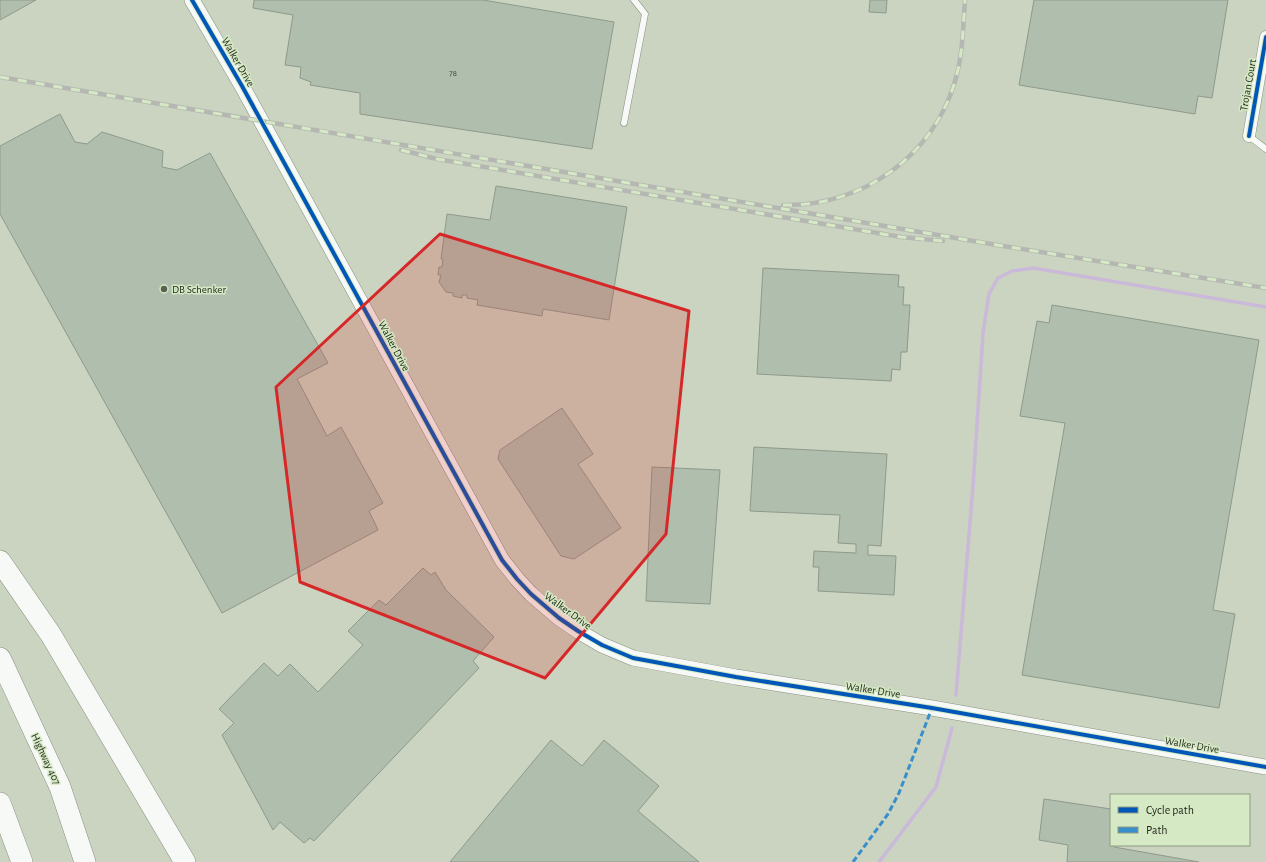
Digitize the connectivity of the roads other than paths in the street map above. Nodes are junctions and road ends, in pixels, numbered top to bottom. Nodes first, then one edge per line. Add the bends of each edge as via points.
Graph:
1 (192, 0) edge
2 (634, 0) edge
3 (1266, 37) edge
4 (624, 123) dead end
5 (1249, 136) joint
6 (1266, 149) edge
7 (0, 562) edge
8 (0, 658) edge
9 (1266, 767) edge
10 (0, 803) edge
11 (22, 862) edge
12 (85, 862) edge
13 (185, 862) edge

1 - 9 street, Walker Drive via 242,86 502,560 516,579 559,618 597,642 633,658
2 - 4 lane via 645,14
3 - 5 street, Trojan Court
5 - 6 lane
7 - 13 highway via 51,635
8 - 12 highway, Highway 407 via 60,787
10 - 11 highway

